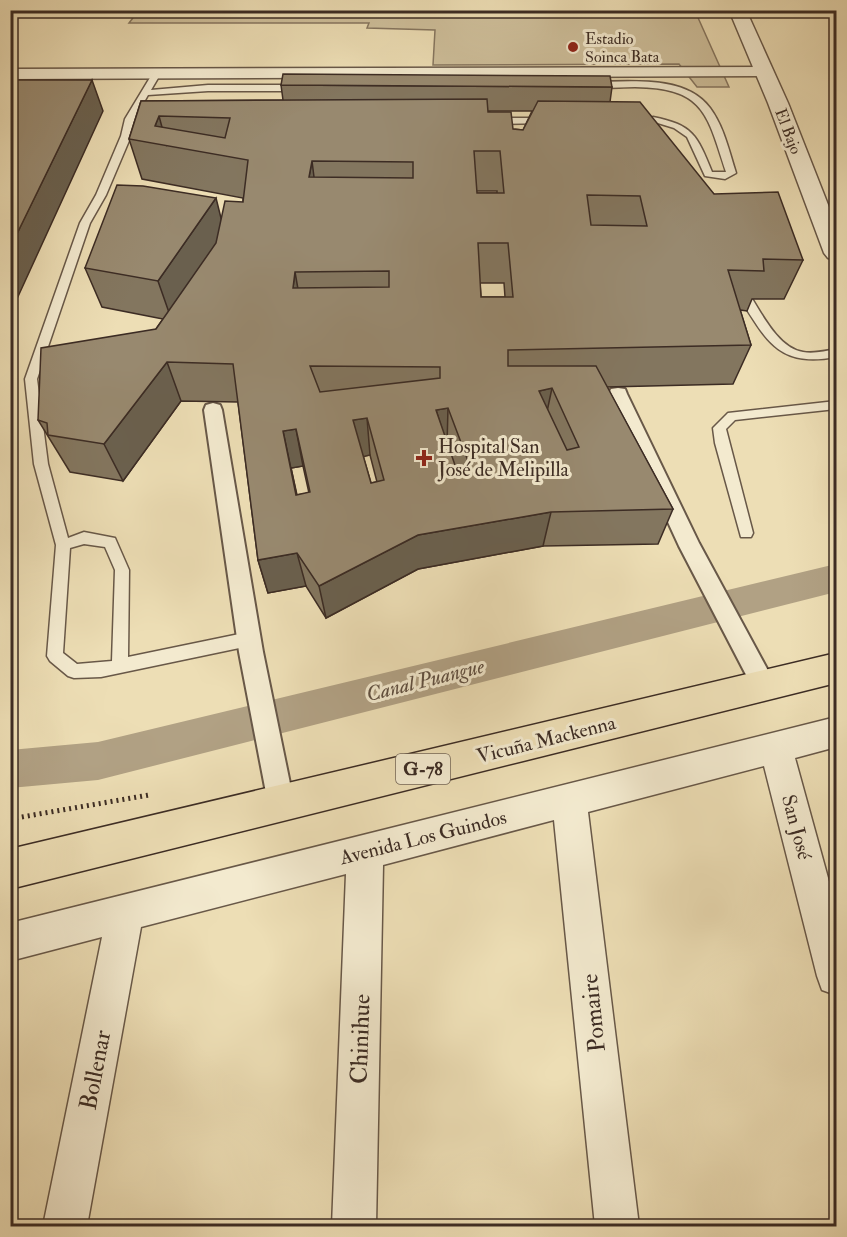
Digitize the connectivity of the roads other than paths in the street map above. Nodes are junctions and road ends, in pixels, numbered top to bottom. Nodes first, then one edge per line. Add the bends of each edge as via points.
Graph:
1 (737, 10) edge
2 (765, 72) junction
3 (157, 73) junction
4 (10, 74) edge
5 (580, 85) edge
6 (307, 88) edge
7 (146, 93) junction
8 (160, 117) edge
9 (130, 119) junction
10 (641, 120) edge
11 (653, 120) junction
12 (479, 121) edge
13 (560, 121) edge
14 (661, 133) edge
15 (837, 253) edge
16 (747, 300) edge
17 (837, 353) edge
18 (618, 394) dead end
19 (837, 405) edge
20 (213, 410) dead end
21 (746, 532) dead end
22 (63, 545) junction
23 (250, 645) junction
24 (120, 666) junction
25 (837, 668) edge
26 (760, 679) junction
27 (837, 732) edge
28 (776, 747) junction
29 (280, 800) junction
30 (569, 800) junction
31 (365, 852) junction
32 (10, 869) edge
33 (125, 913) junction
34 (10, 942) edge
35 (837, 976) edge
36 (65, 1227) edge
37 (354, 1227) edge
38 (617, 1227) edge

1 - 2 street, El Bajo
2 - 3 street
2 - 15 street, El Bajo
3 - 4 street
3 - 7 lane
5 - 11 lane via 669,87 696,98 706,107 731,173 708,174 688,130
6 - 7 lane via 208,88
7 - 9 lane
8 - 9 lane
9 - 22 lane via 106,195 85,223 31,379 41,464
10 - 11 lane
11 - 14 lane
12 - 13 lane
16 - 17 lane via 789,352 805,356
18 - 26 street
19 - 21 lane via 732,416 719,428
20 - 23 street
22 - 24 lane via 84,538 110,542 122,570
22 - 24 lane via 55,656 74,671
23 - 24 lane
23 - 29 street
25 - 26 main road, Vicuña Mackenna / G-78
26 - 29 main road, Vicuña Mackenna / G-78
27 - 28 street, Avenida Los Guindos
28 - 30 street, Avenida Los Guindos
28 - 35 street, San José
29 - 32 main road, Vicuña Mackenna / G-78
30 - 31 street, Avenida Los Guindos
30 - 38 street, Pomaire
31 - 33 street, Avenida Los Guindos
31 - 37 street, Chinihue
33 - 34 street, Avenida Los Guindos
33 - 36 street, Bollenar

